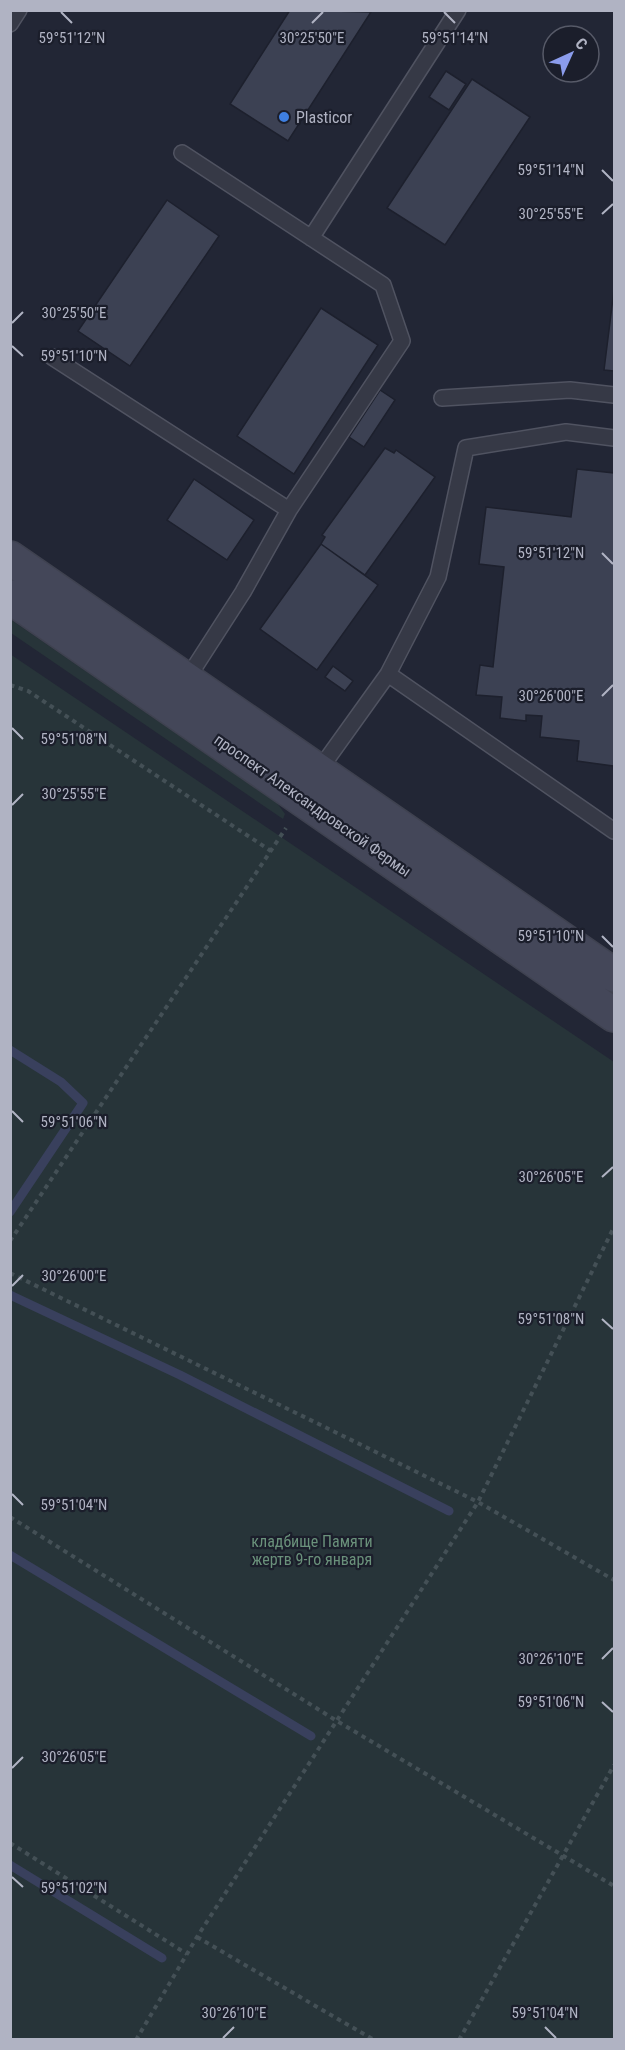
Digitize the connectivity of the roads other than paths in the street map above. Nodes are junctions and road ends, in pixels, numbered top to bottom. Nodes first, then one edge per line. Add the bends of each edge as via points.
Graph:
1 (19, 10) edge
2 (459, 10) edge
3 (10, 24) edge
4 (182, 153) dead end
5 (311, 238) junction
6 (52, 357) dead end
7 (615, 395) edge
8 (442, 398) dead end
9 (615, 438) edge
10 (289, 510) junction
11 (10, 558) edge
12 (10, 597) edge
13 (388, 674) junction
14 (187, 679) junction
15 (309, 784) junction
16 (615, 831) edge
17 (615, 975) edge
18 (615, 1014) edge

1 - 3 lane
2 - 5 lane
4 - 5 lane
5 - 10 lane via 382,285 402,341
6 - 10 lane
7 - 8 lane via 570,390
9 - 13 lane via 566,432 466,447 438,577
10 - 14 lane
11 - 14 main road, проспект Александровской Фермы
12 - 15 main road, проспект Александровской Фермы
13 - 15 lane
13 - 16 lane
14 - 15 main road, проспект Александровской Фермы
15 - 17 main road, проспект Александровской Фермы
15 - 18 main road, проспект Александровской Фермы

